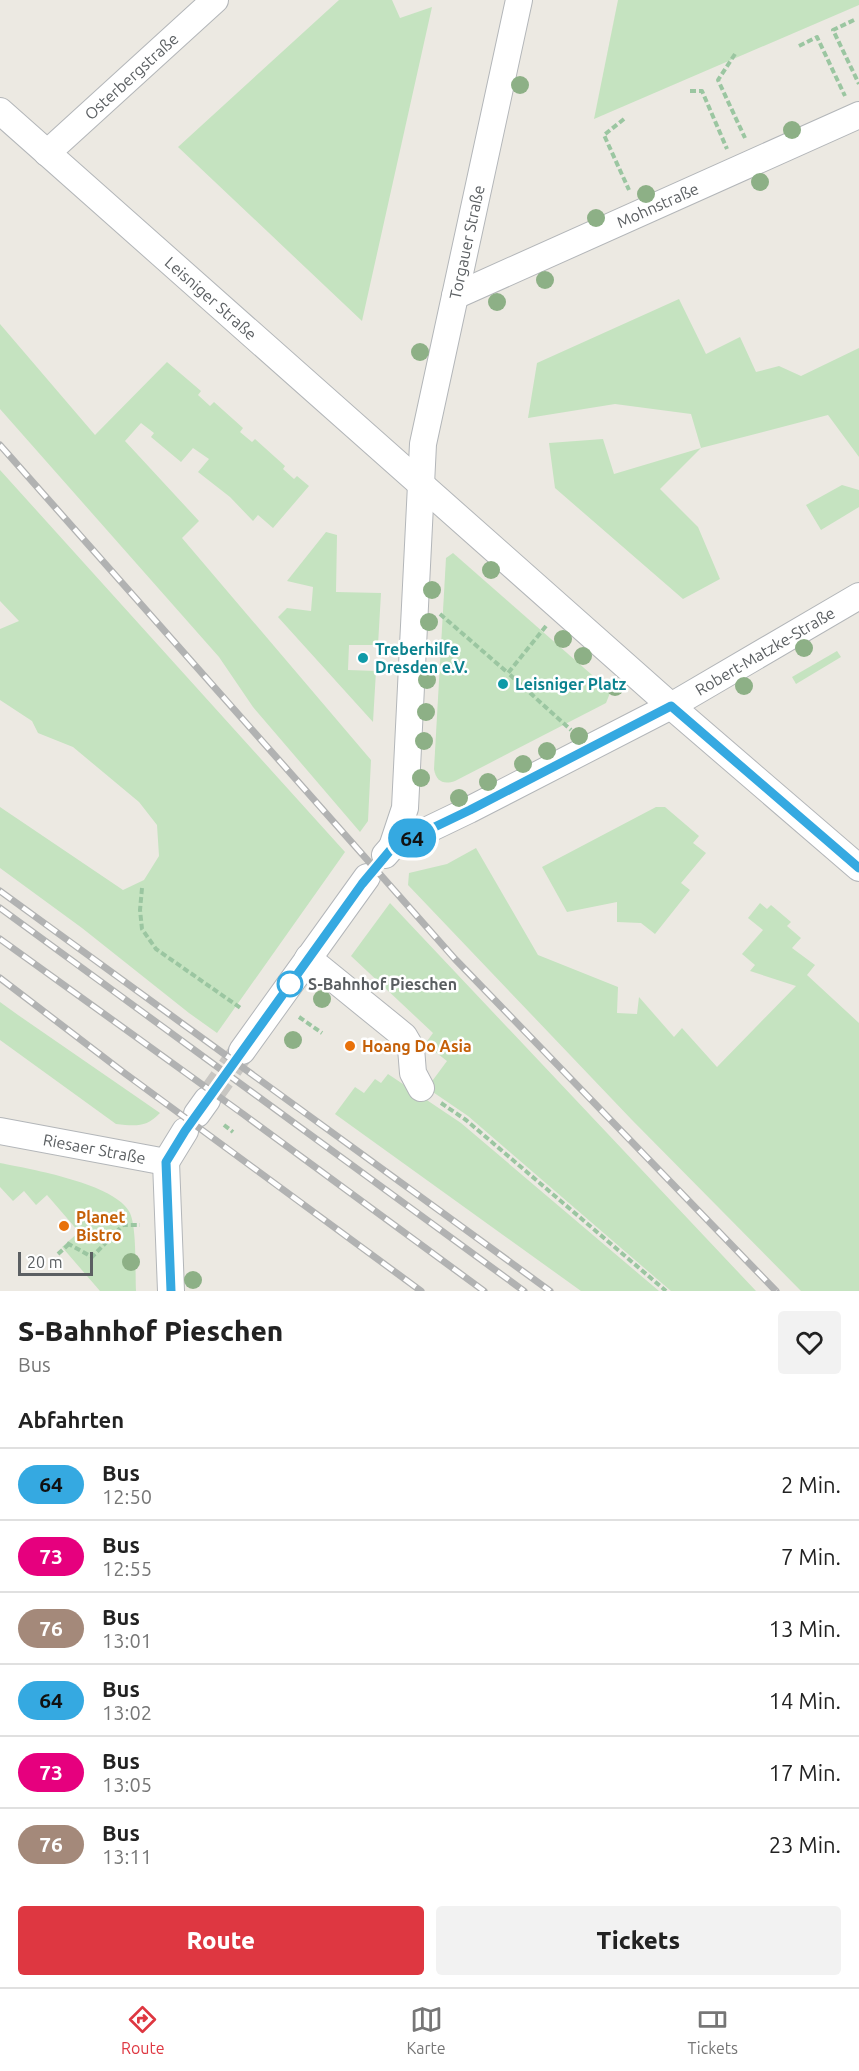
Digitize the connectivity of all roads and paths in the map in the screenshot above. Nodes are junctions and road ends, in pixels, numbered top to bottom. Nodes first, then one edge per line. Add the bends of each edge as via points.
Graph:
1 (214, 0) edge
2 (519, 0) edge
3 (854, 20) dead end
4 (799, 46) dead end
5 (735, 54) dead end
6 (859, 84) edge
7 (690, 91) dead end
8 (0, 111) edge
9 (857, 116) edge
10 (624, 119) dead end
11 (47, 153) junction
12 (747, 165) junction
13 (639, 213) junction
14 (455, 296) junction
15 (421, 484) junction
16 (415, 593) junction
17 (859, 597) edge
18 (561, 608) junction
19 (508, 672) junction
20 (671, 706) junction
21 (589, 747) junction
22 (859, 868) edge
23 (367, 877) dead end
24 (142, 888) dead end
25 (308, 958) junction
26 (299, 1017) dead end
27 (261, 1024) junction
28 (322, 1033) dead end
29 (242, 1051) tunnel mouth
30 (421, 1088) joint
31 (196, 1115) tunnel mouth
32 (224, 1125) dead end
33 (0, 1131) edge
34 (233, 1132) dead end
35 (166, 1162) junction
36 (140, 1225) dead end
37 (58, 1254) dead end
38 (171, 1291) edge
39 (666, 1291) edge

1 - 11 street, Osterbergstraße
2 - 14 street, Torgauer Straße
3 - 6 path via 833,30
4 - 9 path via 818,37
5 - 12 path via 718,80
7 - 12 path via 702,91
8 - 11 street, Leisniger Straße
9 - 12 street, Mohnstraße
10 - 13 path via 604,135
11 - 15 street, Leisniger Straße
12 - 13 street, Mohnstraße
13 - 14 street, Mohnstraße
14 - 15 street, Torgauer Straße via 423,444
15 - 16 street
15 - 18 street
16 - 19 path
16 - 21 street via 405,808 388,852
17 - 20 street, Robert-Matzke-Straße
18 - 19 path
18 - 20 street
19 - 21 path
20 - 21 street
20 - 22 street
23 - 25 street
24 - 27 path via 142,929 156,949
25 - 27 street
25 - 30 street via 404,1036
26 - 28 path
27 - 29 street
30 - 39 path via 466,1120
31 - 35 street
32 - 34 path
33 - 35 street, Riesaer Straße
35 - 38 street, Riesaer Straße
36 - 37 path via 123,1226 92,1257 68,1244

